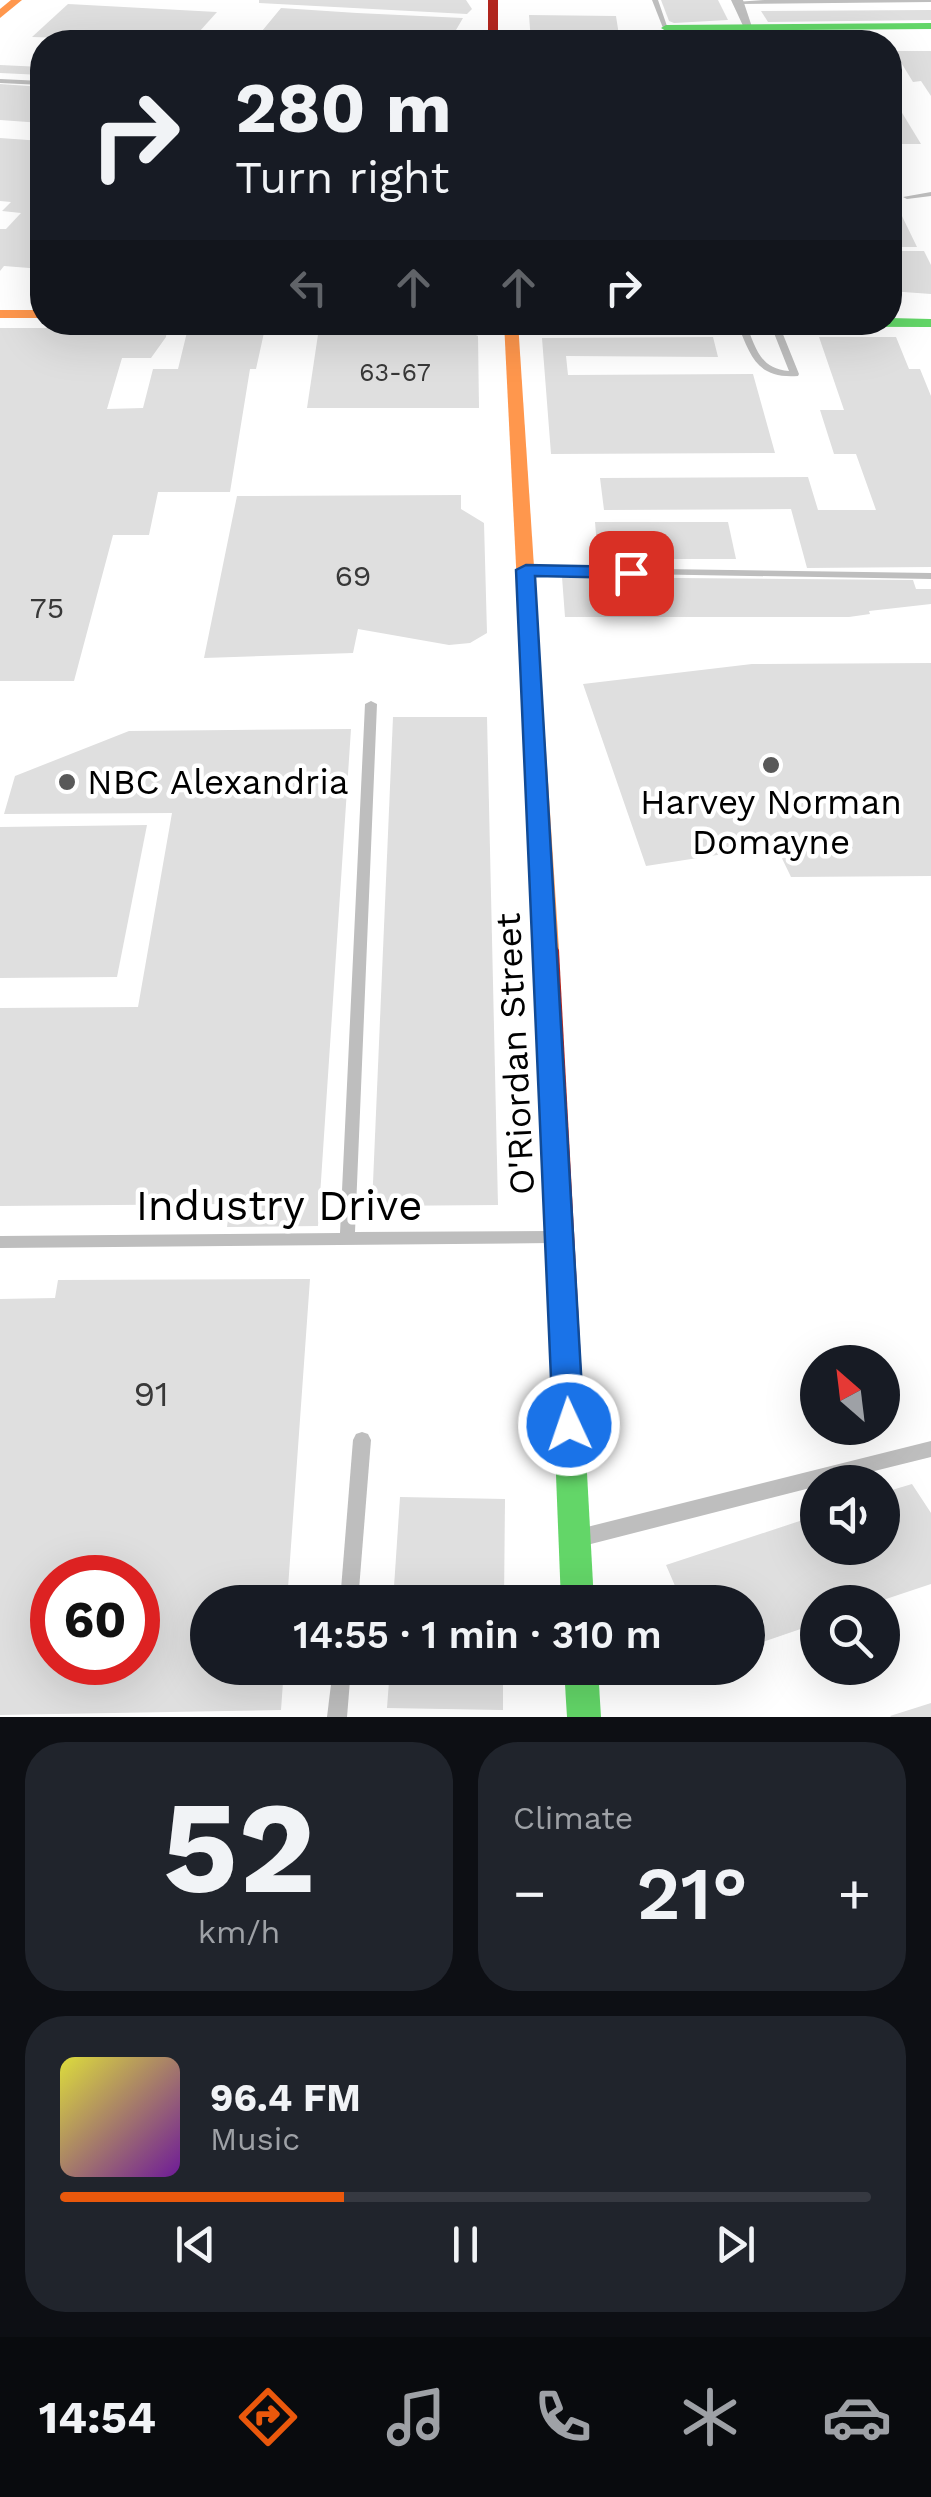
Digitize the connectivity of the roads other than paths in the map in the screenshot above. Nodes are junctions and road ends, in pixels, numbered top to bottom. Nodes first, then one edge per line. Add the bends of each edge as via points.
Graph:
1 (493, 0) edge
2 (655, 0) edge
3 (840, 0) edge
4 (931, 0) edge
5 (738, 1) edge
6 (931, 26) edge
7 (750, 27) junction
8 (666, 28) joint
9 (493, 30) edge
10 (0, 81) edge
11 (30, 83) edge
12 (931, 194) edge
13 (907, 198) dead end
14 (0, 314) edge
15 (30, 314) edge
16 (902, 323) edge
17 (931, 323) edge
18 (512, 335) edge
19 (746, 335) edge
20 (779, 335) edge
21 (526, 570) junction
22 (931, 576) edge
23 (370, 704) dead end
24 (560, 1237) junction
25 (347, 1240) junction
26 (0, 1242) edge
27 (362, 1440) dead end
28 (931, 1450) edge
29 (575, 1538) junction
30 (350, 1585) edge
31 (577, 1585) edge
32 (340, 1685) edge
33 (582, 1685) edge
34 (337, 1717) edge
35 (584, 1717) edge

1 - 9 main road
2 - 8 lane
3 - 4 lane
3 - 5 lane
5 - 7 street
6 - 7 main road
7 - 8 main road
10 - 11 lane
12 - 13 lane
14 - 15 main road
16 - 17 main road
18 - 21 main road, O'Riordan Street
19 - 20 lane via 759,365 776,375 795,374
21 - 22 lane
21 - 24 main road, O'Riordan Street
23 - 25 lane
24 - 25 lane, Industry Drive
24 - 29 main road, O'Riordan Street
25 - 26 lane, Industry Drive
27 - 30 lane
28 - 29 lane
29 - 31 main road, O'Riordan Street
32 - 34 lane
33 - 35 main road

